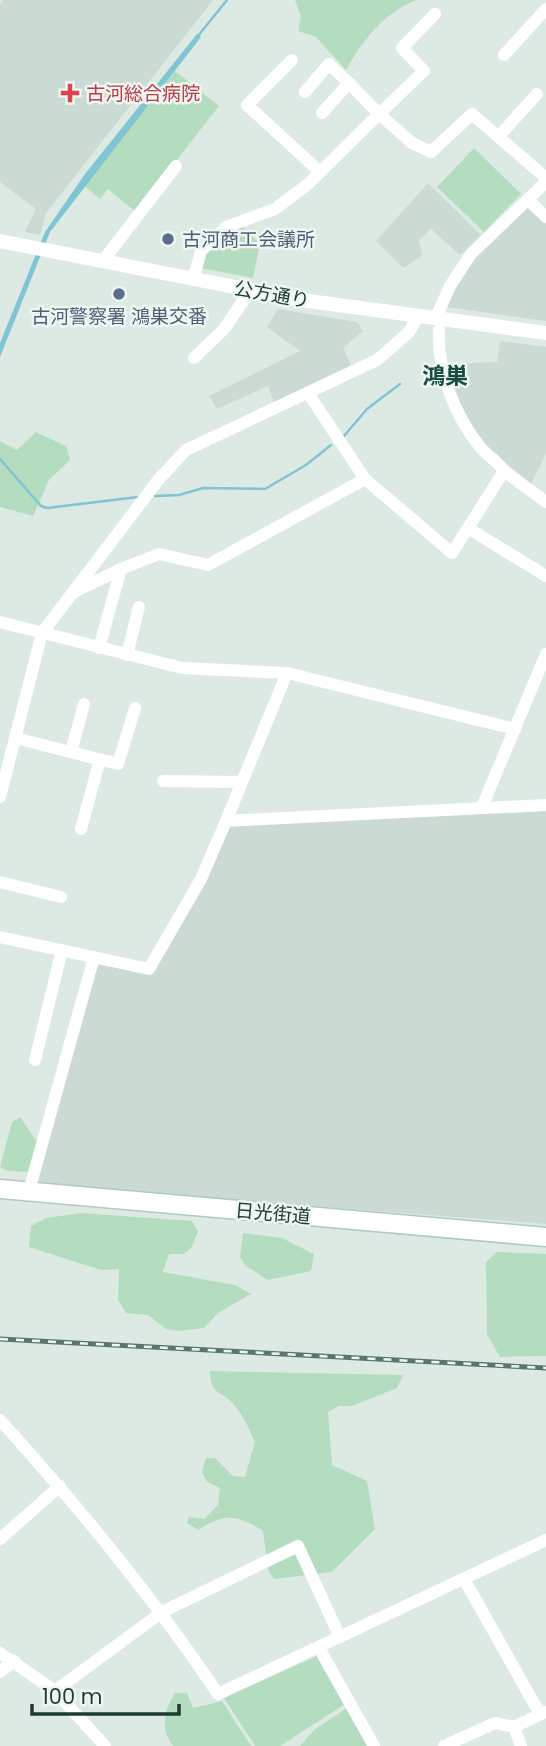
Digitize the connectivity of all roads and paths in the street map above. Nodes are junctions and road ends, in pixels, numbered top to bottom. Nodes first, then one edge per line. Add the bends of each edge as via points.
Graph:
1 (546, 9) edge
2 (435, 14) dead end
3 (504, 55) dead end
4 (292, 60) dead end
5 (349, 83) junction
6 (305, 92) dead end
7 (537, 94) dead end
8 (322, 113) dead end
9 (379, 114) junction
10 (499, 136) junction
11 (176, 166) dead end
12 (320, 172) junction
13 (546, 180) edge
14 (528, 200) junction
15 (546, 217) edge
16 (0, 242) edge
17 (102, 262) junction
18 (193, 280) junction
19 (250, 291) junction
20 (418, 316) junction
21 (438, 324) junction
22 (546, 333) edge
23 (194, 358) dead end
24 (309, 393) junction
25 (504, 471) junction
26 (365, 479) junction
27 (546, 502) edge
28 (468, 528) junction
29 (121, 569) junction
30 (546, 576) edge
31 (73, 592) junction
32 (139, 607) dead end
33 (0, 622) edge
34 (42, 634) junction
35 (100, 648) junction
36 (127, 654) junction
37 (546, 654) edge
38 (287, 673) junction
39 (84, 705) dead end
40 (135, 708) dead end
41 (515, 729) junction
42 (15, 738) junction
43 (71, 752) junction
44 (5, 759) edge
45 (100, 759) junction
46 (163, 781) dead end
47 (242, 782) junction
48 (0, 797) edge
49 (546, 805) edge
50 (482, 807) junction
51 (226, 821) junction
52 (81, 829) dead end
53 (0, 882) edge
54 (61, 897) dead end
55 (0, 937) edge
56 (62, 950) junction
57 (94, 957) junction
58 (35, 1060) dead end
59 (0, 1189) edge
60 (29, 1191) junction
61 (546, 1237) edge
62 (0, 1420) edge
63 (60, 1486) junction
64 (0, 1539) edge
65 (546, 1540) edge
66 (464, 1579) junction
67 (162, 1612) junction
68 (340, 1637) junction
69 (319, 1648) junction
70 (0, 1653) edge
71 (14, 1661) junction
72 (0, 1672) edge
73 (55, 1691) junction
74 (543, 1713) edge
75 (514, 1727) junction
76 (105, 1746) edge
77 (374, 1746) edge
78 (444, 1746) edge
79 (521, 1746) edge

1 - 3 street
2 - 9 street via 402,48 424,71
4 - 12 street via 247,105
5 - 6 street via 329,64
5 - 8 street
5 - 9 street
7 - 10 street
9 - 10 street via 425,152 431,152 472,114
9 - 12 street
10 - 13 street
11 - 17 street
12 - 18 street via 275,209 226,227 201,250
13 - 14 street
14 - 15 street
14 - 21 street via 459,269
16 - 17 street, 公方通り
17 - 18 street, 公方通り
18 - 19 street, 公方通り
19 - 20 street, 公方通り
19 - 23 street via 224,329
20 - 21 street, 公方通り
20 - 24 street via 409,332 377,360
21 - 22 street, 公方通り
21 - 25 street via 442,370 460,415 482,450
24 - 26 street
24 - 31 street via 186,450
25 - 27 street
25 - 28 street
26 - 28 street via 452,553
26 - 29 street via 208,565 159,554
28 - 30 street
29 - 31 street
29 - 35 street
31 - 34 street
32 - 36 street
33 - 34 street
34 - 35 street
34 - 42 street
35 - 36 street
36 - 38 street via 182,668
37 - 41 street
38 - 41 street
38 - 47 street
39 - 43 street
40 - 45 street via 118,764
41 - 50 street
42 - 43 street
42 - 44 street
43 - 45 street
44 - 48 street
45 - 52 street
46 - 47 street
47 - 51 street
49 - 50 street
50 - 51 street
51 - 57 street via 201,879 149,969
53 - 54 street
55 - 56 street
56 - 57 street
56 - 58 street
57 - 60 street
59 - 60 main road, 日光街道
60 - 61 main road, 日光街道
62 - 63 street
63 - 64 street
63 - 67 street
65 - 66 street
66 - 68 street
66 - 74 street
67 - 68 street via 298,1546
67 - 69 street via 218,1694
67 - 73 street
68 - 69 street
69 - 77 street
70 - 71 street
71 - 72 street
71 - 73 street
73 - 76 street
74 - 75 street
75 - 78 street via 495,1723
75 - 79 street

